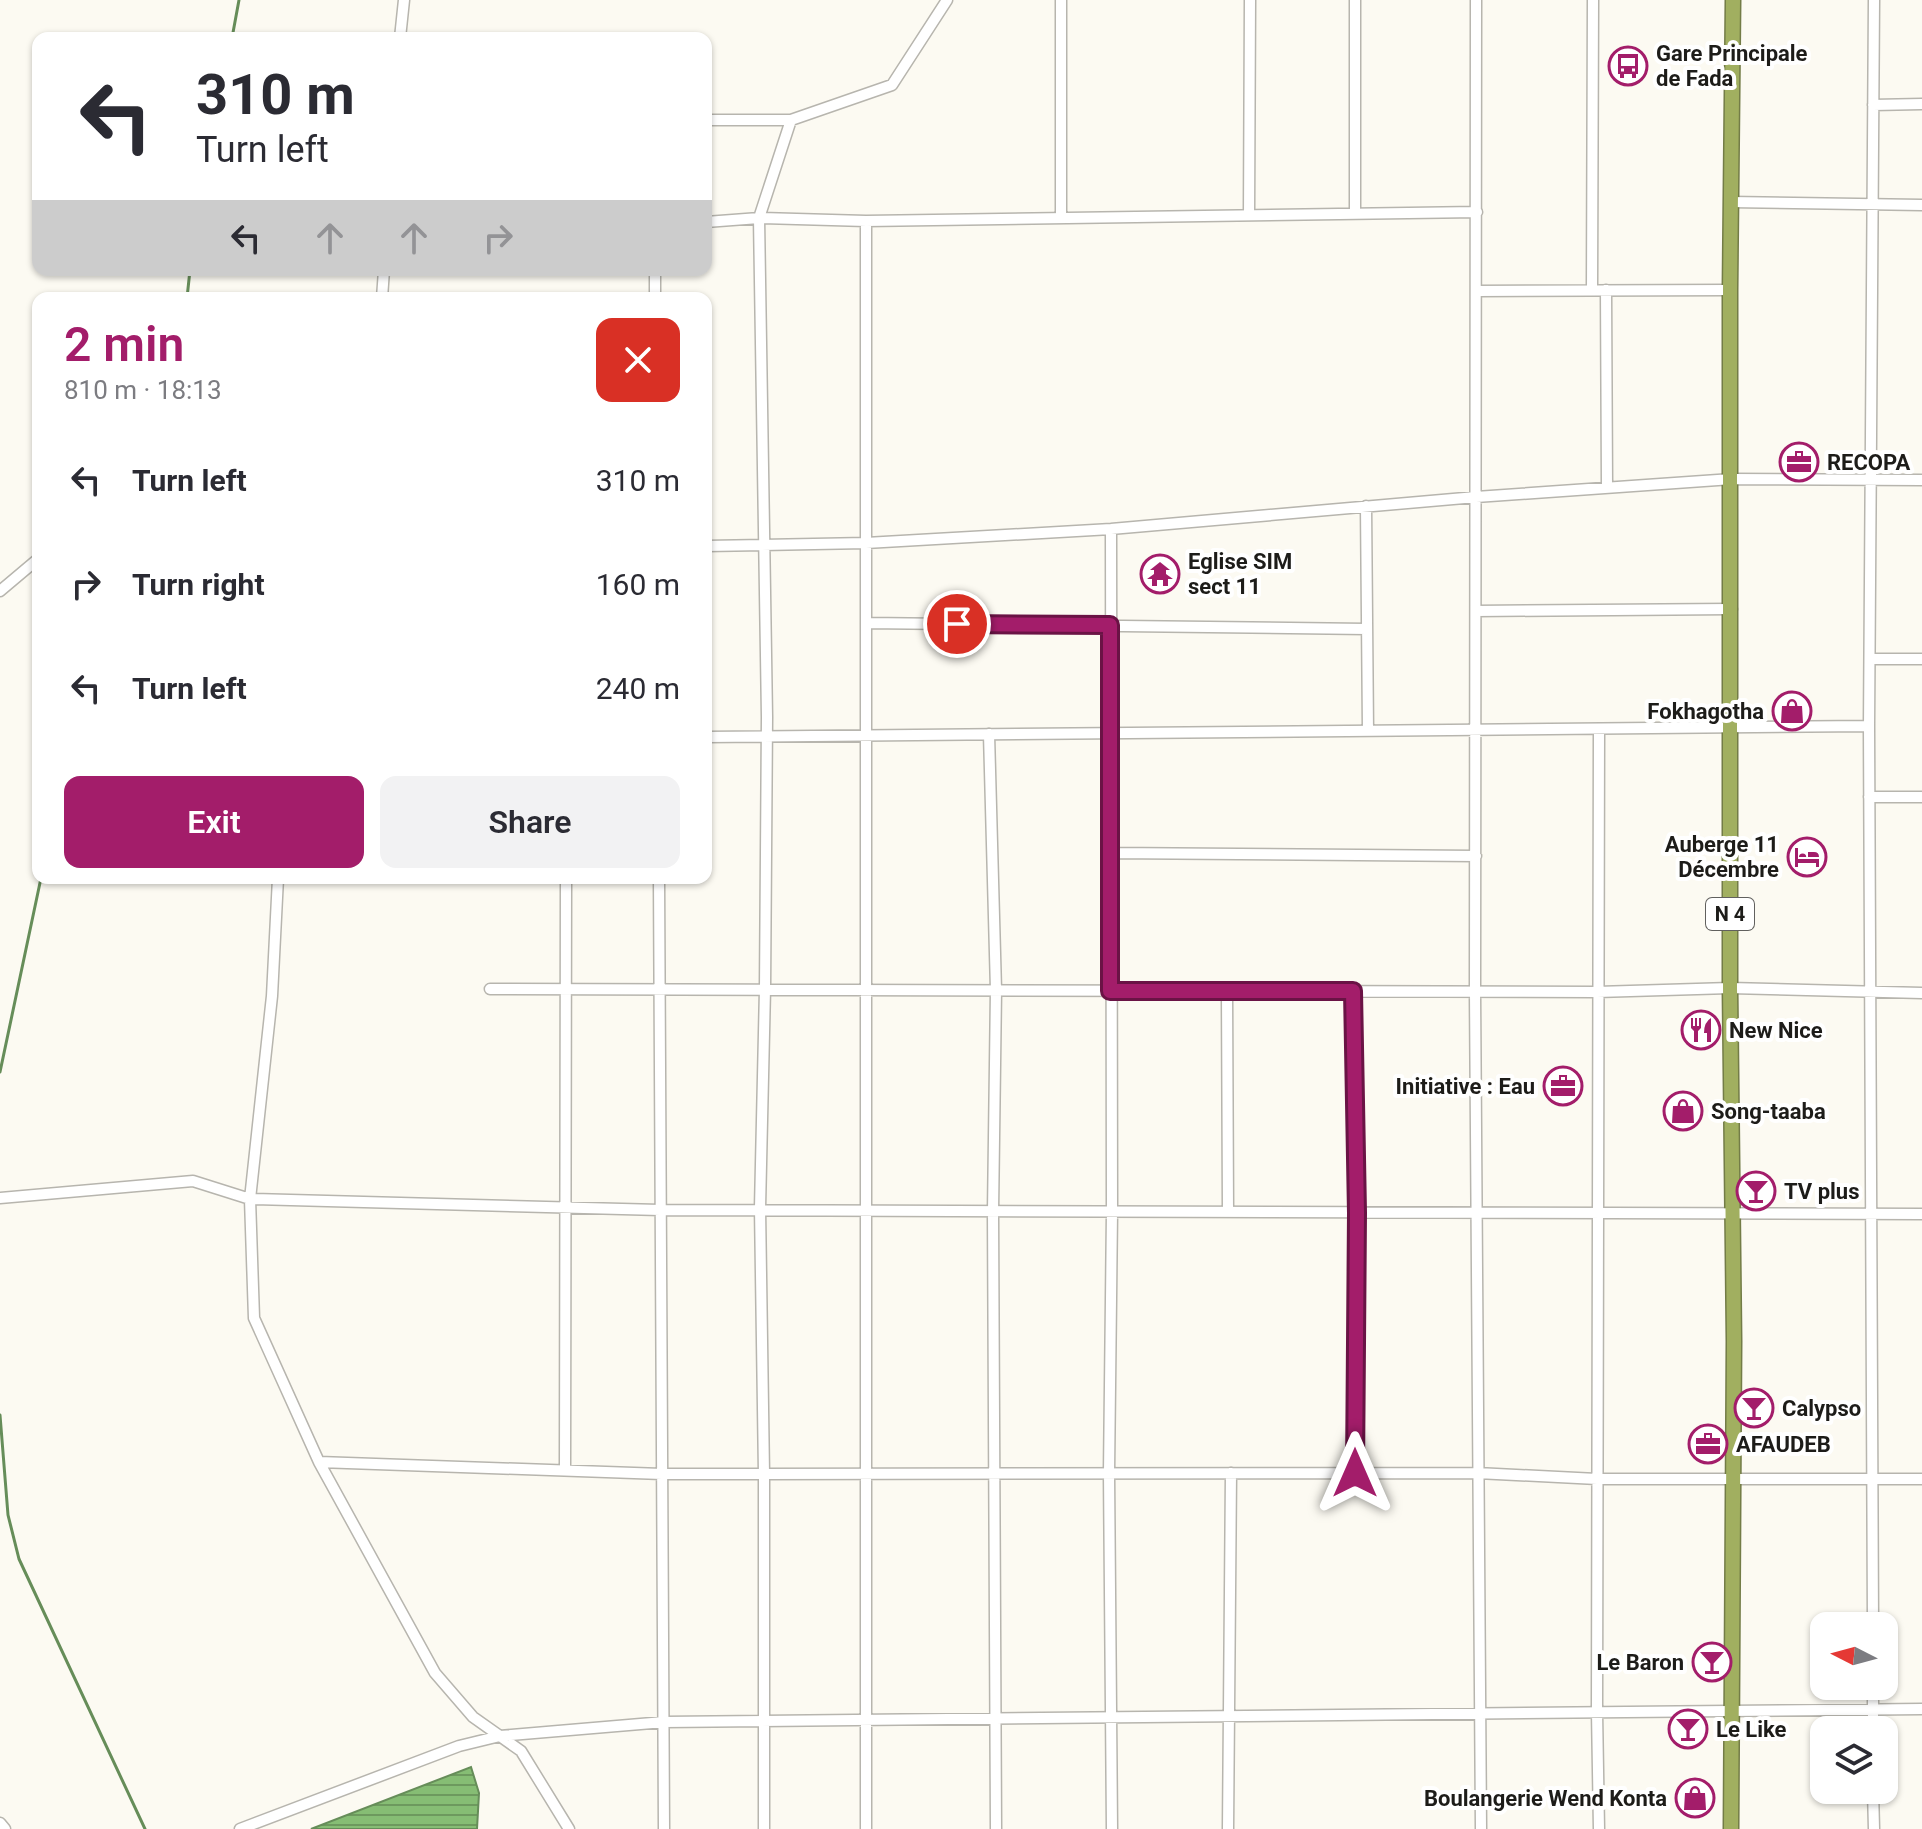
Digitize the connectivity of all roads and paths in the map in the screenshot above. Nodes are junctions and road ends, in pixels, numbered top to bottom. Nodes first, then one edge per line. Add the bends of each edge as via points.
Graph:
1 (404, 0) edge
2 (947, 0) edge
3 (1061, 0) edge
4 (1250, 0) edge
5 (1355, 0) edge
6 (1476, 0) edge
7 (1593, 0) edge
8 (1733, 0) edge
9 (1874, 0) edge
10 (401, 32) edge
11 (1922, 104) edge
12 (1873, 105) junction
13 (712, 120) edge
14 (791, 120) junction
15 (1730, 202) junction
16 (1872, 204) junction
17 (1922, 205) edge
18 (1477, 212) junction
19 (1355, 214) junction
20 (1249, 215) junction
21 (759, 218) junction
22 (1061, 218) junction
23 (866, 221) junction
24 (712, 222) edge
25 (1592, 290) junction
26 (1606, 290) junction
27 (1730, 290) junction
28 (1477, 291) junction
29 (1732, 479) junction
30 (1870, 480) junction
31 (1922, 480) edge
32 (1607, 487) junction
33 (1476, 497) junction
34 (1366, 506) junction
35 (1111, 529) junction
36 (866, 543) junction
37 (712, 546) edge
38 (763, 546) junction
39 (32, 564) edge
40 (0, 591) edge
41 (1732, 609) junction
42 (1476, 611) junction
43 (866, 623) junction
44 (1110, 625) junction
45 (1367, 629) junction
46 (1870, 659) junction
47 (1922, 659) edge
48 (1869, 726) junction
49 (1731, 728) junction
50 (1599, 729) junction
51 (1476, 730) junction
52 (1368, 731) junction
53 (1110, 733) junction
54 (989, 734) junction
55 (866, 735) junction
56 (767, 736) junction
57 (712, 737) edge
58 (1869, 797) junction
59 (1922, 797) edge
60 (1110, 853) junction
61 (1476, 856) junction
62 (278, 884) edge
63 (566, 884) edge
64 (659, 884) edge
65 (1730, 988) junction
66 (490, 989) dead end
67 (659, 989) junction
68 (765, 989) junction
69 (566, 990) junction
70 (866, 990) junction
71 (996, 990) junction
72 (1110, 991) junction
73 (1227, 991) junction
74 (1353, 991) junction
75 (1475, 992) junction
76 (1597, 992) junction
77 (1870, 993) junction
78 (1922, 993) edge
79 (0, 1198) edge
80 (250, 1199) junction
81 (565, 1206) junction
82 (760, 1208) junction
83 (660, 1210) junction
84 (865, 1211) junction
85 (993, 1212) junction
86 (1112, 1212) junction
87 (1228, 1212) junction
88 (1357, 1213) junction
89 (1476, 1213) junction
90 (1597, 1213) junction
91 (1734, 1214) junction
92 (1870, 1214) junction
93 (1922, 1214) edge
94 (319, 1462) junction
95 (565, 1470) junction
96 (1109, 1473) junction
97 (1231, 1473) junction
98 (1355, 1473) junction
99 (1477, 1473) junction
100 (662, 1474) junction
101 (764, 1474) junction
102 (865, 1474) junction
103 (994, 1474) junction
104 (1597, 1479) junction
105 (1922, 1479) edge
106 (1732, 1480) junction
107 (1872, 1480) junction
108 (1873, 1612) edge
109 (1873, 1700) edge
110 (1873, 1709) junction
111 (1922, 1709) edge
112 (1597, 1712) junction
113 (1731, 1713) junction
114 (1480, 1714) junction
115 (1228, 1716) junction
116 (1873, 1716) edge
117 (1112, 1717) junction
118 (996, 1719) junction
119 (865, 1720) junction
120 (764, 1721) junction
121 (664, 1722) junction
122 (500, 1736) junction
123 (1873, 1804) edge
124 (0, 1823) edge
125 (5, 1829) edge
126 (240, 1829) edge
127 (569, 1829) edge
128 (664, 1829) edge
129 (764, 1829) edge
130 (866, 1829) edge
131 (996, 1829) edge
132 (1112, 1829) edge
133 (1228, 1829) edge
134 (1481, 1829) edge
135 (1599, 1829) edge
136 (1731, 1829) edge
137 (1874, 1829) edge

1 - 10 street
2 - 14 street via 892,85
3 - 22 street
4 - 20 street
5 - 19 street
6 - 18 street
7 - 25 street
8 - 15 highway, N 4
9 - 12 street
11 - 12 street
12 - 16 street
13 - 14 street
14 - 21 street
15 - 16 street
15 - 27 highway, N 4
16 - 17 street
16 - 30 street
18 - 19 street
18 - 28 street
19 - 20 street
20 - 22 street
21 - 23 street
21 - 24 street
21 - 38 street
22 - 23 street
23 - 36 street
25 - 26 street
25 - 28 street
26 - 27 street
26 - 32 street
27 - 29 highway, N 4
28 - 33 street
29 - 30 street
29 - 32 street
29 - 41 highway, N 4
30 - 31 street
30 - 46 street
32 - 33 street
33 - 34 street
33 - 42 street
34 - 35 street
34 - 45 street
35 - 36 street
35 - 44 street
36 - 38 street
36 - 43 street
37 - 38 street
38 - 56 street
39 - 40 street
41 - 42 street
41 - 49 highway, N 4
42 - 51 street
43 - 44 street
43 - 55 street
44 - 45 street
44 - 53 street
45 - 52 street
46 - 47 street
46 - 48 street
48 - 49 street
48 - 58 street
49 - 50 street
49 - 65 highway, N 4
50 - 51 street
50 - 76 street
51 - 52 street
51 - 61 street
52 - 53 street
53 - 54 street
53 - 60 street
54 - 55 street
54 - 71 street
55 - 56 street
55 - 70 street
56 - 57 street
56 - 68 street
58 - 59 street
58 - 77 street
60 - 61 street
60 - 72 street
61 - 75 street
62 - 80 street via 272,996
63 - 69 street
64 - 67 street
65 - 76 street
65 - 77 street
65 - 91 highway, N 4
66 - 69 street
67 - 68 street
67 - 69 street
67 - 83 street
68 - 70 street
68 - 82 street
69 - 81 street
70 - 71 street
70 - 84 street
71 - 72 street
71 - 85 street
72 - 73 street
72 - 86 street
73 - 74 street
73 - 87 street
74 - 75 street
74 - 88 street
75 - 76 street
75 - 89 street
76 - 90 street
77 - 78 street
77 - 92 street
79 - 80 street via 193,1181
80 - 81 street
80 - 94 street via 254,1318
81 - 83 street
81 - 95 street
82 - 83 street
82 - 84 street
82 - 101 street
83 - 100 street
84 - 85 street
84 - 102 street
85 - 86 street
85 - 103 street
86 - 87 street
86 - 96 street
87 - 88 street
88 - 89 street
88 - 98 street
89 - 90 street
89 - 99 street
90 - 91 street
90 - 104 street
91 - 92 street
91 - 106 highway, N 4
92 - 93 street
92 - 107 street
94 - 95 street
94 - 122 street via 435,1673 473,1717
95 - 100 street
96 - 97 street
96 - 103 street
96 - 117 street
97 - 98 street
97 - 115 street
98 - 99 street
99 - 104 street
99 - 114 street
100 - 101 street
100 - 121 street
101 - 102 street
101 - 120 street
102 - 103 street
102 - 119 street
103 - 118 street
104 - 106 street
104 - 112 street
105 - 107 street
106 - 107 street
106 - 113 highway, N 4
107 - 108 street
109 - 110 street
110 - 111 street
110 - 113 street
110 - 116 street
112 - 113 street
112 - 114 street
112 - 135 street
113 - 136 highway, N 4
114 - 115 street
114 - 134 street
115 - 117 street
115 - 133 street
117 - 118 street
117 - 132 street
118 - 119 street
118 - 131 street
119 - 120 street
119 - 130 street
120 - 121 street
120 - 129 street
121 - 122 street
121 - 128 street
122 - 126 street via 459,1746
122 - 127 street via 532,1765
123 - 137 street
124 - 125 street

